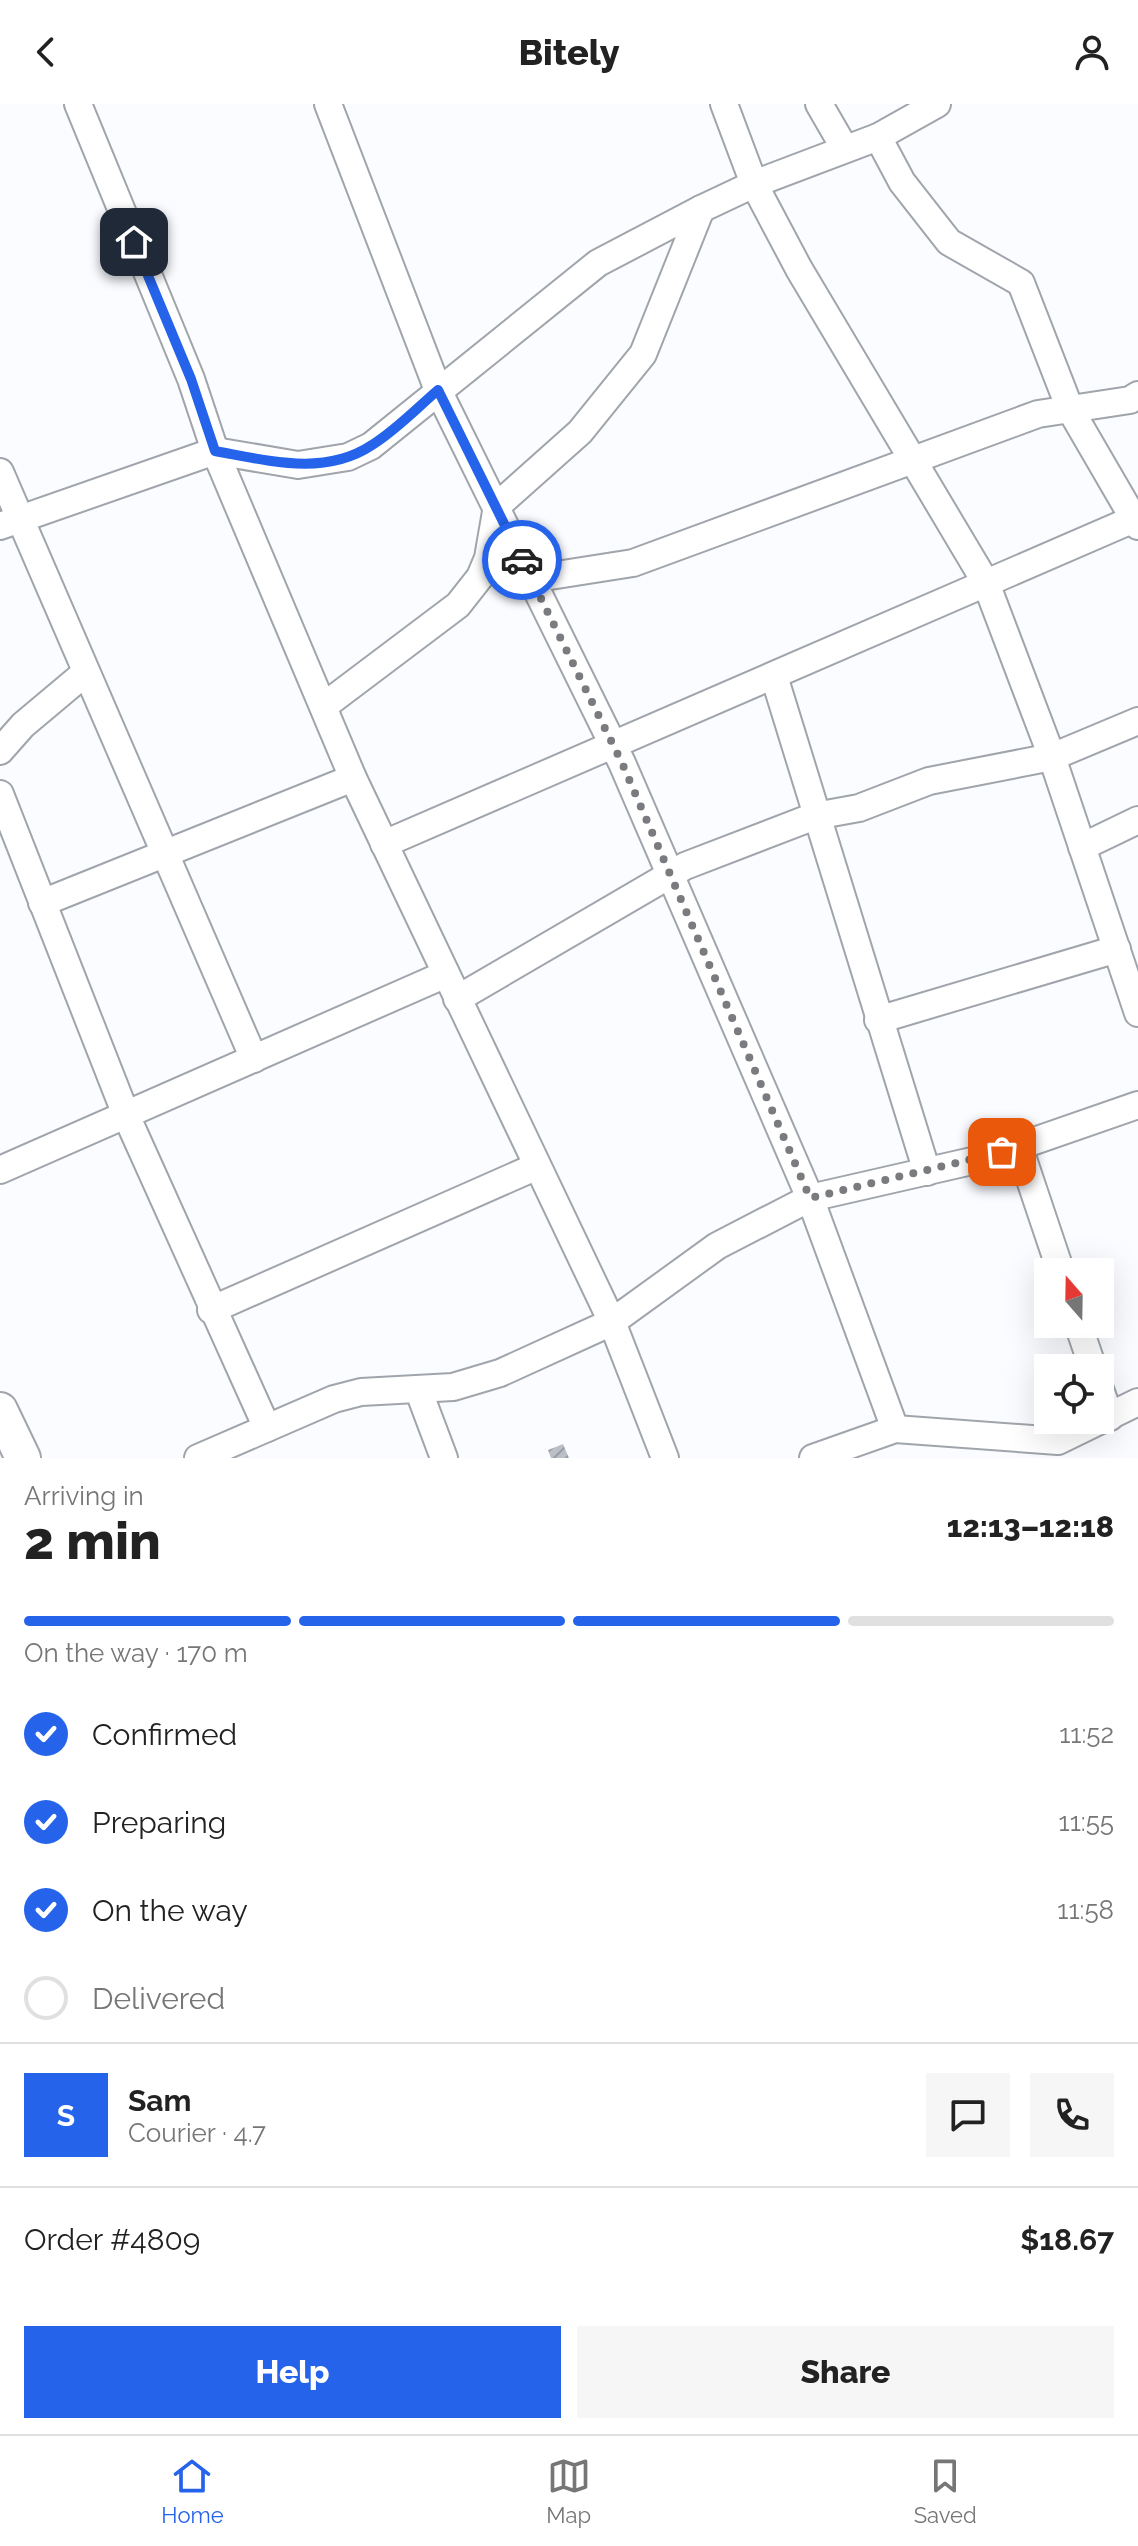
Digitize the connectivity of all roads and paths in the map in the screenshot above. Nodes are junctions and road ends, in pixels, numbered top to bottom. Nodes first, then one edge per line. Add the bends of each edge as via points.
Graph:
1 (78, 104) edge
2 (328, 104) edge
3 (724, 104) edge
4 (819, 104) edge
5 (937, 104) edge
6 (878, 137) junction
7 (845, 149) junction
8 (754, 184) junction
9 (701, 209) junction
10 (438, 390) junction
11 (1138, 395) edge
12 (1070, 409) junction
13 (215, 451) junction
14 (911, 462) junction
15 (0, 472) edge
16 (497, 506) junction
17 (10, 522) edge
18 (1136, 523) edge
19 (531, 579) junction
20 (986, 583) junction
21 (85, 673) junction
22 (774, 676) junction
23 (324, 706) junction
24 (1138, 721) edge
25 (614, 746) junction
26 (0, 751) edge
27 (1052, 757) junction
28 (353, 778) junction
29 (0, 794) edge
30 (815, 816) junction
31 (1138, 820) edge
32 (384, 844) junction
33 (1082, 847) junction
34 (165, 854) junction
35 (669, 873) junction
36 (42, 903) junction
37 (1117, 949) junction
38 (446, 974) junction
39 (457, 999) junction
40 (1138, 1013) edge
41 (878, 1020) junction
42 (254, 1059) junction
43 (1138, 1105) edge
44 (126, 1115) junction
45 (1019, 1147) junction
46 (535, 1167) junction
47 (0, 1170) edge
48 (927, 1172) junction
49 (810, 1198) junction
50 (1056, 1258) edge
51 (211, 1310) junction
52 (612, 1322) junction
53 (418, 1389) junction
54 (1138, 1402) edge
55 (0, 1410) edge
56 (1114, 1415) edge
57 (267, 1428) junction
58 (895, 1429) junction
59 (1085, 1434) edge
60 (1061, 1450) edge
61 (23, 1458) edge
62 (198, 1458) edge
63 (444, 1458) edge
64 (665, 1458) edge
65 (813, 1458) edge

1 - 13 street via 191,379
2 - 10 street
3 - 8 street
4 - 7 street
5 - 6 street
6 - 7 street
6 - 12 street via 902,182 949,242 1021,283
7 - 8 street
8 - 9 street
8 - 14 street
9 - 10 street via 598,263
9 - 16 street via 643,354 580,432
10 - 13 street via 371,446 348,457 298,465
10 - 16 street
11 - 12 street
12 - 14 street via 1038,414
12 - 18 street
13 - 17 street
13 - 23 street
14 - 19 street via 633,563
14 - 20 street
15 - 17 street
16 - 19 street
16 - 23 street via 484,567 458,605
17 - 21 street
18 - 20 street
19 - 25 street
20 - 22 street
20 - 27 street
21 - 26 street
21 - 34 street
22 - 25 street
22 - 30 street
23 - 28 street
24 - 27 street
25 - 32 street
25 - 35 street
27 - 30 street via 929,781 859,808
27 - 33 street
28 - 32 street
28 - 34 street
29 - 36 street
30 - 35 street
30 - 41 street
31 - 33 street
32 - 38 street
33 - 37 street
34 - 36 street
34 - 42 street
35 - 39 street
35 - 49 street
36 - 44 street
37 - 40 street
37 - 41 street
38 - 39 street
38 - 42 street
39 - 46 street
41 - 48 street
42 - 44 street
43 - 45 street
44 - 47 street
44 - 51 street
45 - 48 street
45 - 50 street
46 - 51 street
46 - 52 street
48 - 49 street
49 - 52 street via 717,1246
49 - 58 street
51 - 57 street
52 - 53 street via 479,1381
52 - 64 street
53 - 57 street via 361,1392
53 - 63 street
54 - 56 street
55 - 61 street
57 - 62 street
58 - 60 street
58 - 65 street
59 - 60 street

